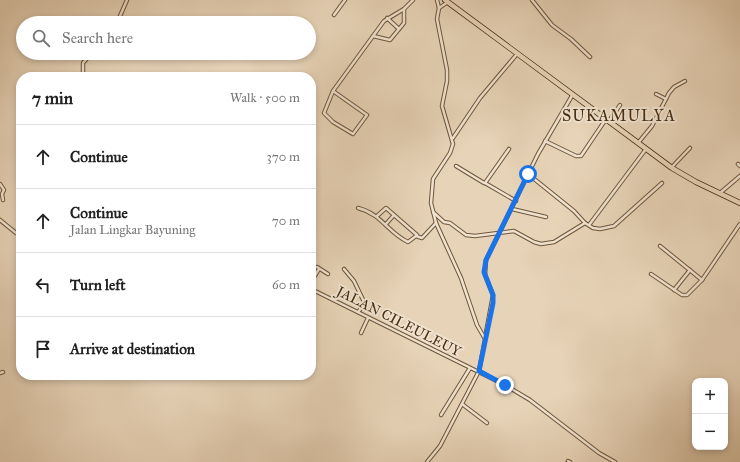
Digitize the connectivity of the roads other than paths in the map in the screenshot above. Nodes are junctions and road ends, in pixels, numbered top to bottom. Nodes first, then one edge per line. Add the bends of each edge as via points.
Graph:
1 (127, 0) edge
2 (345, 0) edge
3 (413, 0) edge
4 (437, 0) edge
5 (532, 0) edge
6 (446, 1) edge
7 (439, 8) junction
8 (404, 9) junction
9 (334, 15) dead end
10 (120, 16) edge
11 (387, 18) junction
12 (399, 29) junction
13 (372, 36) junction
14 (518, 54) junction
15 (590, 57) dead end
16 (86, 60) edge
17 (83, 72) edge
18 (685, 81) dead end
19 (333, 91) junction
20 (574, 94) junction
21 (656, 94) dead end
22 (666, 99) junction
23 (620, 105) dead end
24 (608, 120) junction
25 (453, 139) junction
26 (545, 141) junction
27 (638, 143) junction
28 (690, 148) dead end
29 (646, 149) junction
30 (509, 150) dead end
31 (456, 166) dead end
32 (672, 168) junction
33 (528, 174) junction
34 (740, 176) edge
35 (485, 183) junction
36 (662, 183) dead end
37 (0, 184) edge
38 (720, 194) junction
39 (3, 200) dead end
40 (516, 201) junction
41 (740, 204) edge
42 (358, 208) dead end
43 (512, 209) junction
44 (432, 212) junction
45 (394, 215) junction
46 (377, 216) junction
47 (546, 217) dead end
48 (0, 220) edge
49 (585, 223) junction
50 (386, 224) junction
51 (436, 224) junction
52 (740, 224) edge
53 (589, 226) junction
54 (501, 232) junction
55 (16, 233) edge
56 (417, 235) junction
57 (660, 246) dead end
58 (344, 269) dead end
59 (690, 270) junction
60 (316, 272) edge
61 (328, 274) dead end
62 (651, 274) dead end
63 (702, 280) junction
64 (674, 290) junction
65 (316, 291) edge
66 (358, 312) junction
67 (368, 318) junction
68 (361, 333) dead end
69 (485, 339) junction
70 (470, 368) junction
71 (479, 371) junction
72 (462, 404) junction
73 (441, 415) dead end
74 (487, 424) dead end
75 (426, 462) edge
76 (615, 462) edge

1 - 10 street
2 - 9 street
3 - 8 street
4 - 7 street
5 - 15 street via 552,25
6 - 7 street
6 - 14 highway
7 - 25 street via 437,19 447,70 442,106
8 - 11 street
8 - 12 street via 405,21
11 - 12 street
11 - 13 street
12 - 13 street via 390,40
13 - 19 street
14 - 20 highway
14 - 25 street via 476,103
16 - 17 street
18 - 22 street via 674,87
19 - 19 street via 366,115 353,134 333,122 324,113
20 - 24 highway
20 - 26 street
21 - 22 street
22 - 27 street via 652,126
23 - 24 street
24 - 26 street via 581,156
24 - 27 highway
25 - 44 street via 450,153 433,179
26 - 33 street
27 - 29 highway
28 - 32 street
29 - 32 highway
29 - 53 street
30 - 35 street
31 - 35 street
32 - 38 highway
33 - 40 street
33 - 49 street
34 - 38 street
35 - 40 street
36 - 53 street via 614,226 600,229
37 - 39 street via 4,190
38 - 41 highway
40 - 43 street
42 - 46 street
43 - 47 street
43 - 54 street
44 - 51 street
44 - 54 street via 466,235
45 - 46 street via 385,208
45 - 50 street
45 - 56 street
46 - 50 street
48 - 55 street
49 - 53 street
49 - 54 street via 554,242 541,244 516,232
50 - 56 street via 406,241 410,242
51 - 56 street via 422,238
51 - 69 street
52 - 63 street
54 - 69 street via 486,260 485,275 493,295
57 - 59 street
58 - 66 street via 355,283 365,304
59 - 63 street
59 - 64 street
60 - 61 street via 318,268
62 - 64 street
63 - 64 street via 686,296
65 - 66 street, JALAN CILEULEUY
66 - 67 street, JALAN CILEULEUY
67 - 68 street
67 - 70 street, JALAN CILEULEUY
69 - 71 street
70 - 71 street, JALAN CILEULEUY
70 - 73 street
71 - 72 street
71 - 76 street, JALAN CILEULEUY via 530,400 578,438
72 - 74 street
72 - 75 street via 440,446

